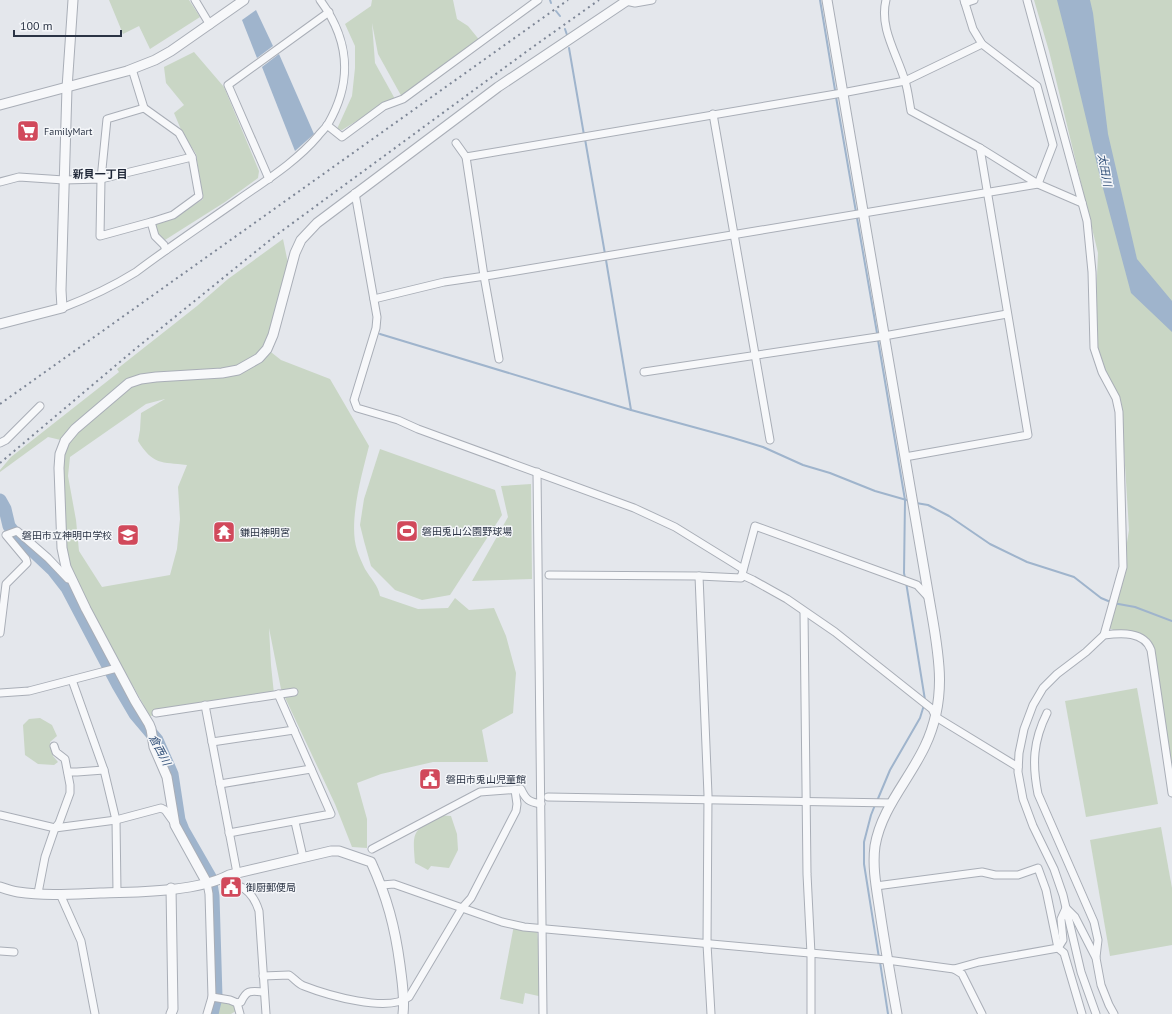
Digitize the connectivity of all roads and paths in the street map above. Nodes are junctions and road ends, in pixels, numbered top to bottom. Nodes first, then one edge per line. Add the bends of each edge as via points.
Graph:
1 (73, 0) edge
2 (195, 0) edge
3 (244, 0) edge
4 (320, 0) edge
5 (538, 0) edge
6 (627, 0) edge
7 (652, 0) edge
8 (827, 0) edge
9 (886, 0) edge
10 (974, 0) edge
11 (1027, 0) edge
12 (964, 1) edge
13 (329, 12) junction
14 (210, 25) junction
15 (982, 44) junction
16 (132, 69) junction
17 (905, 81) junction
18 (67, 88) junction
19 (842, 93) junction
20 (0, 105) edge
21 (144, 108) junction
22 (713, 114) junction
23 (328, 125) junction
24 (456, 143) dead end
25 (980, 148) junction
26 (192, 157) junction
27 (466, 157) junction
28 (268, 178) junction
29 (101, 179) junction
30 (64, 180) junction
31 (0, 182) edge
32 (1038, 184) junction
33 (355, 193) junction
34 (987, 193) junction
35 (1082, 203) junction
36 (863, 213) junction
37 (151, 222) junction
38 (734, 235) junction
39 (166, 250) junction
40 (484, 276) junction
41 (374, 299) junction
42 (62, 308) junction
43 (1007, 314) junction
44 (0, 324) edge
45 (884, 336) junction
46 (754, 355) junction
47 (499, 359) dead end
48 (644, 372) dead end
49 (40, 406) dead end
50 (770, 440) dead end
51 (0, 443) edge
52 (905, 456) junction
53 (537, 472) junction
54 (742, 572) junction
55 (549, 575) dead end
56 (699, 576) junction
57 (71, 579) junction
58 (929, 598) junction
59 (804, 612) junction
60 (0, 633) edge
61 (1104, 635) junction
62 (117, 668) junction
63 (72, 680) junction
64 (294, 692) dead end
65 (0, 693) edge
66 (278, 694) junction
67 (205, 705) junction
68 (156, 713) dead end
69 (1047, 713) dead end
70 (936, 717) junction
71 (294, 730) junction
72 (212, 742) junction
73 (54, 746) dead end
74 (1018, 767) junction
75 (311, 769) junction
76 (104, 770) junction
77 (68, 772) junction
78 (220, 784) junction
79 (516, 790) junction
80 (1172, 793) edge
81 (548, 797) dead end
82 (708, 800) junction
83 (807, 801) junction
84 (892, 803) junction
85 (541, 804) junction
86 (0, 815) edge
87 (116, 820) junction
88 (295, 822) junction
89 (175, 825) junction
90 (55, 828) junction
91 (229, 833) junction
92 (372, 849) dead end
93 (303, 857) junction
94 (237, 873) junction
95 (219, 880) junction
96 (207, 883) junction
97 (382, 886) junction
98 (876, 886) junction
99 (0, 887) edge
100 (171, 888) junction
101 (117, 892) junction
102 (38, 893) junction
103 (60, 894) junction
104 (462, 908) junction
105 (1066, 908) junction
106 (542, 929) junction
107 (707, 944) junction
108 (1058, 948) junction
109 (0, 951) edge
110 (14, 952) dead end
111 (810, 954) junction
112 (1096, 958) junction
113 (887, 960) junction
114 (954, 969) junction
115 (263, 976) junction
116 (264, 992) junction
117 (212, 997) junction
118 (404, 1000) junction
119 (237, 1003) junction
120 (1079, 1013) edge
121 (95, 1014) edge
122 (171, 1014) edge
123 (207, 1014) edge
124 (240, 1014) edge
125 (266, 1014) edge
126 (403, 1014) edge
127 (543, 1014) edge
128 (711, 1014) edge
129 (811, 1014) edge
130 (897, 1014) edge
131 (982, 1014) edge
132 (1096, 1014) edge
133 (1114, 1014) edge

1 - 18 street
2 - 14 street
3 - 14 street
4 - 13 street
5 - 23 street via 403,99 384,106 342,137
6 - 7 street via 635,3
6 - 33 street via 498,87
8 - 19 street
9 - 17 street via 887,32
10 - 12 street
11 - 35 street
12 - 15 street via 973,29
13 - 23 street via 340,36 345,62 342,90
13 - 28 street via 228,85
14 - 16 street via 171,51
15 - 17 street
15 - 32 street via 1037,86 1053,145
16 - 18 street
16 - 21 street
17 - 19 street
17 - 25 street via 911,111
18 - 20 street
18 - 30 street
19 - 22 street
19 - 36 street
21 - 26 street via 179,133
21 - 29 street via 107,119
22 - 27 street
22 - 38 street
23 - 28 street via 312,143
24 - 27 street
25 - 32 street
25 - 34 street
26 - 29 street
26 - 37 street via 199,196 172,215
27 - 40 street
28 - 39 street
29 - 30 street
29 - 37 street via 100,236
30 - 31 street via 19,177
30 - 42 street
32 - 34 street
32 - 35 street
33 - 41 street
33 - 57 street via 317,223 301,240 273,335 267,349 259,358 238,370 156,377 130,383 75,429 65,442 58,468 62,548
34 - 36 street
34 - 43 street
35 - 61 street via 1087,221 1091,258 1094,348 1102,372 1116,398 1120,429 1123,567
36 - 38 street
36 - 45 street
37 - 39 street via 156,236
38 - 40 street
38 - 46 street
39 - 42 street via 116,285
40 - 41 street via 444,282
40 - 47 street
41 - 53 street via 376,328 354,400 357,408 398,420
42 - 44 street
43 - 45 street
43 - 52 street via 1028,435
45 - 46 street
45 - 52 street
46 - 48 street
46 - 50 street
49 - 51 street
52 - 58 street
53 - 54 street via 634,508 675,527
53 - 85 street
54 - 56 street via 740,578
54 - 58 street via 755,526 917,585
54 - 59 street
55 - 56 street
56 - 82 street
57 - 60 street via 17,531 6,536 28,563 6,584
57 - 62 street
58 - 70 street via 940,673
59 - 70 street via 873,661 932,709
59 - 83 street
61 - 74 street via 1042,688 1032,705 1024,729
61 - 80 street via 1130,634 1149,644
62 - 63 street
62 - 89 street via 151,729 154,747 167,777
63 - 65 street via 30,691
63 - 76 street
64 - 66 street
66 - 67 street
66 - 71 street
67 - 68 street
67 - 72 street
69 - 112 street via 1039,728 1034,775 1038,794 1094,922 1098,940
70 - 74 street
70 - 84 street via 925,747
71 - 72 street
71 - 75 street
72 - 78 street
73 - 77 street via 56,752 65,759
74 - 105 street via 1024,799 1033,826 1054,869
75 - 78 street
75 - 88 street via 331,814
76 - 77 street
76 - 87 street
77 - 90 street via 70,792
78 - 91 street
79 - 85 street via 521,789 529,802
79 - 92 street via 480,792
79 - 104 street via 516,811 471,898
81 - 82 street
82 - 83 street
82 - 107 street
83 - 84 street
83 - 111 street
84 - 98 street via 883,820 875,847
85 - 106 street
86 - 90 street
87 - 89 street via 161,808
87 - 90 street
87 - 101 street
88 - 91 street
88 - 93 street
89 - 96 street
90 - 102 street
91 - 94 street
93 - 94 street
93 - 97 street via 339,851 371,862
94 - 95 street
95 - 96 street
95 - 115 street via 248,890 256,901 259,911
96 - 100 street
96 - 117 street
97 - 104 street via 394,884
97 - 118 street via 396,939
98 - 108 street via 982,872 1018,875 1038,868 1046,890
98 - 113 street
99 - 102 street via 17,892
100 - 101 street
100 - 122 street
101 - 103 street
102 - 103 street
103 - 121 street via 81,941
104 - 106 street via 502,922
104 - 118 street via 409,997
105 - 108 street via 1061,919 1063,940
105 - 112 street via 1075,917
105 - 132 street via 1081,972
106 - 107 street
106 - 127 street
107 - 111 street
107 - 128 street
108 - 114 street
108 - 120 street via 1064,953
109 - 110 street
111 - 113 street
111 - 129 street
112 - 133 street via 1101,985
113 - 114 street
113 - 130 street
114 - 131 street via 962,974
115 - 116 street
115 - 118 street via 289,975 302,986 350,999 381,1004
116 - 119 street via 249,991 241,1002
116 - 125 street
117 - 119 street
117 - 123 street
118 - 126 street
119 - 124 street

